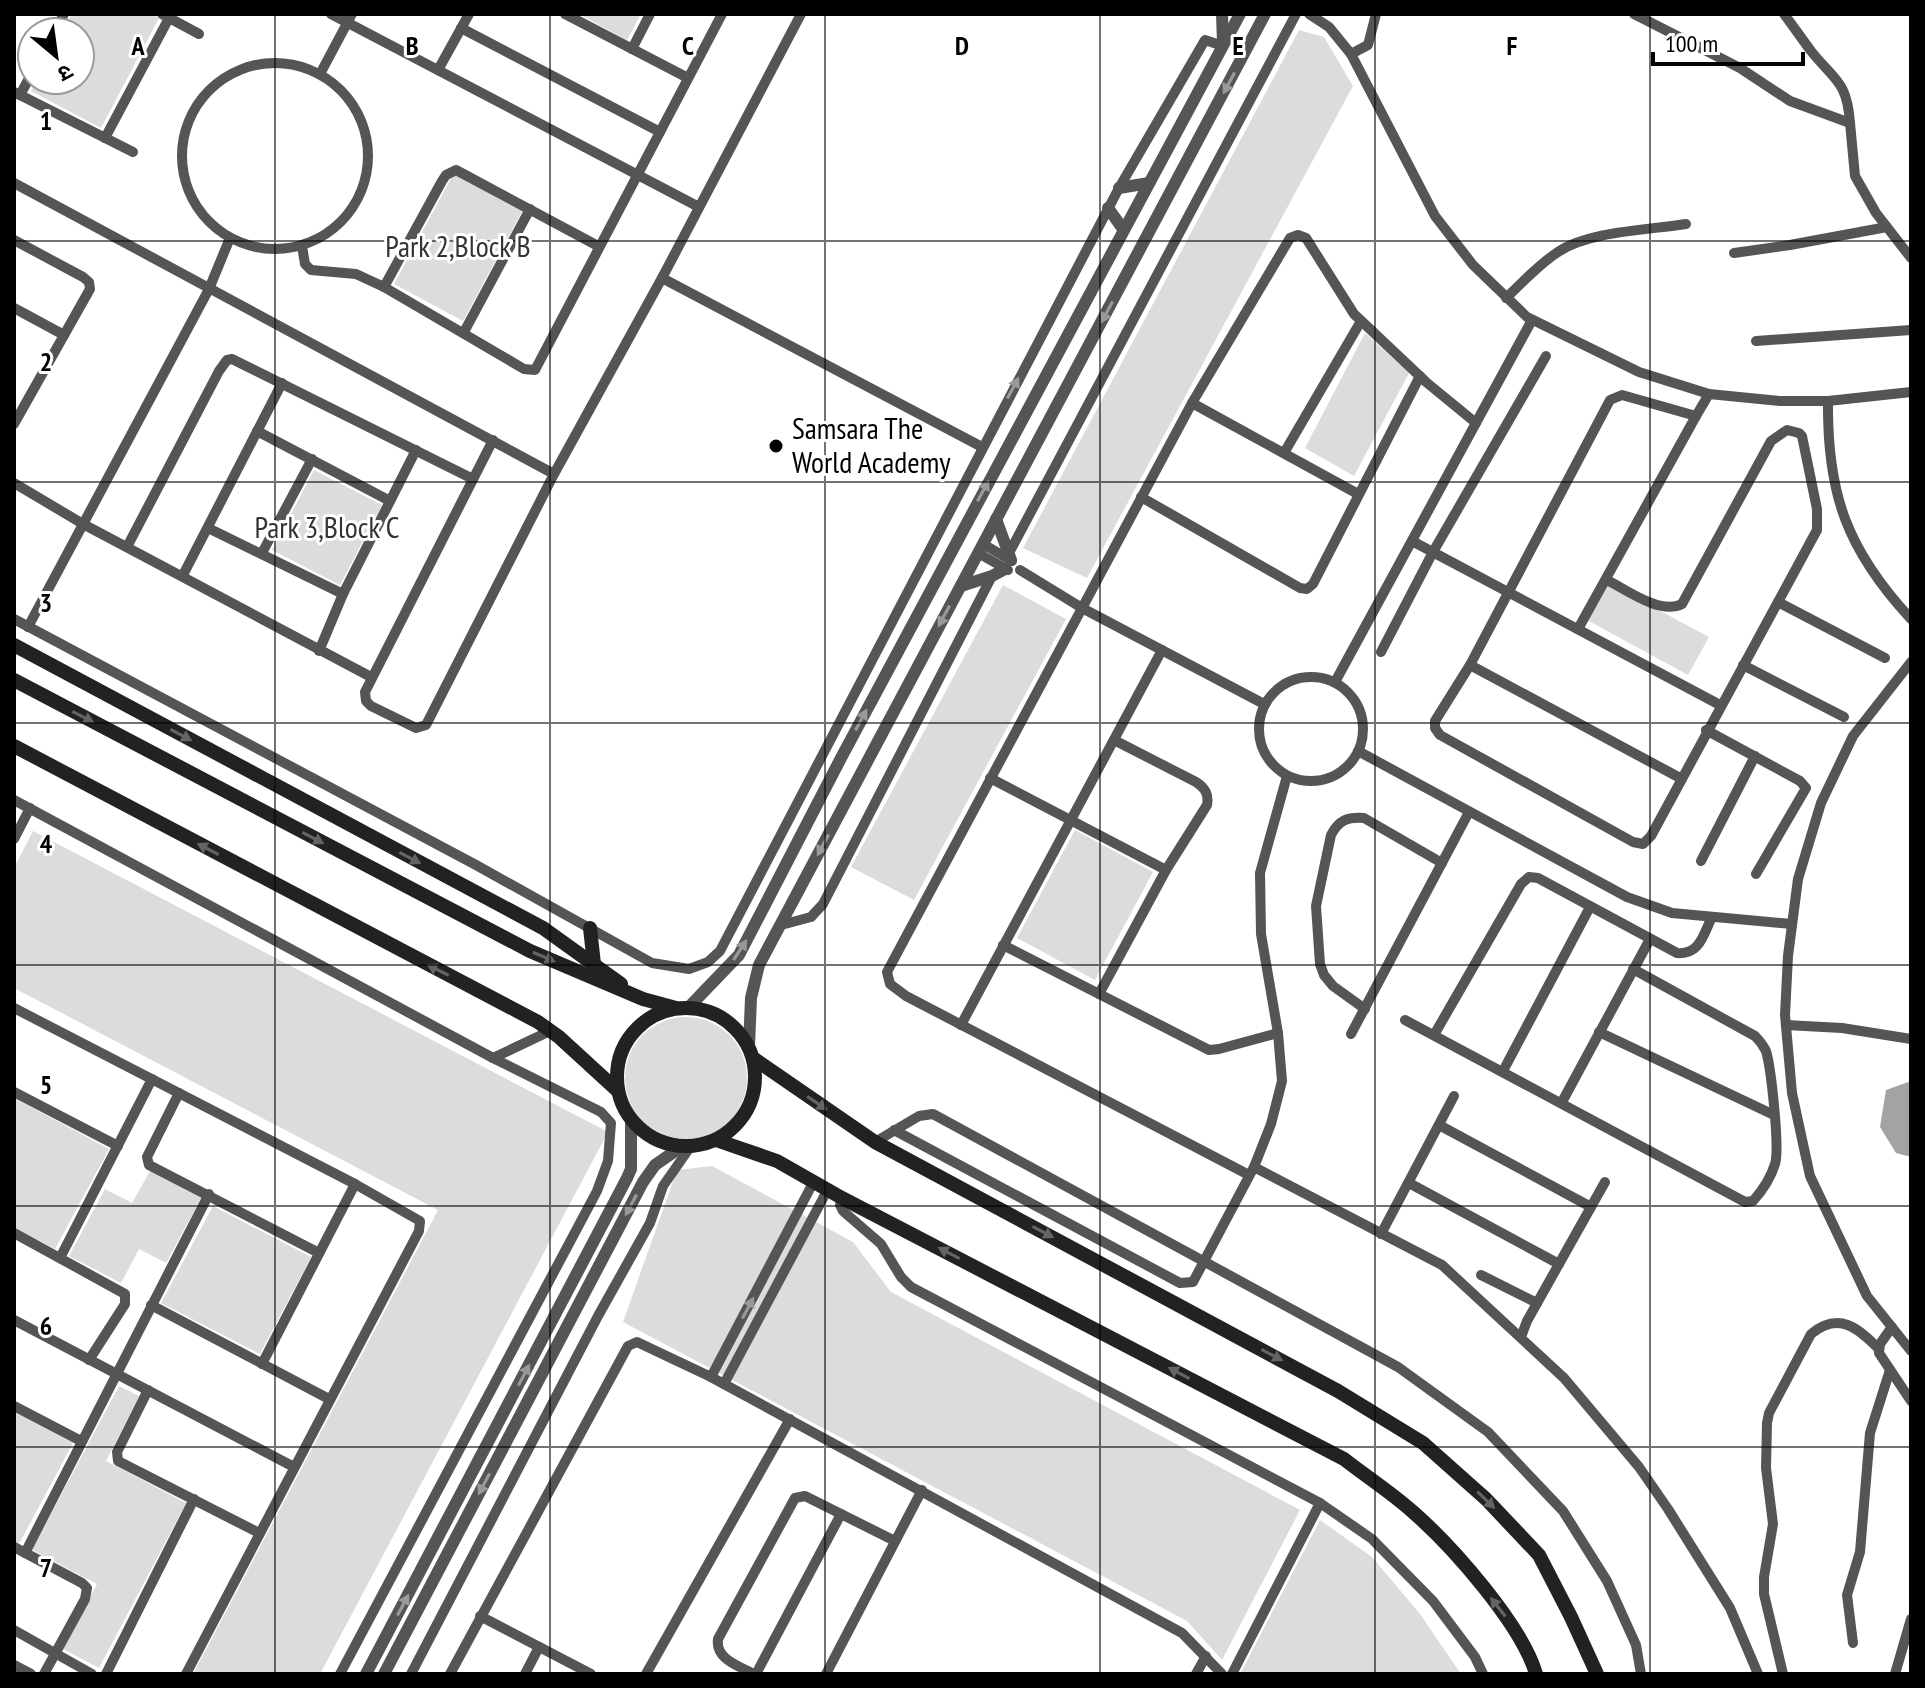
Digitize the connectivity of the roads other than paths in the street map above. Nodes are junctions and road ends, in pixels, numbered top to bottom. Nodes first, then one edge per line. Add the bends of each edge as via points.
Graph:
1 (331, 14) edge
2 (469, 14) edge
3 (565, 14) edge
4 (650, 14) edge
5 (722, 14) edge
6 (801, 14) edge
7 (1222, 14) edge
8 (1240, 14) edge
9 (1265, 14) edge
10 (1296, 14) edge
11 (1309, 14) edge
12 (1376, 14) edge
13 (1634, 14) edge
14 (1784, 14) edge
15 (165, 16) edge
16 (350, 18) edge
17 (461, 28) junction
18 (199, 34) dead end
19 (1223, 46) junction
20 (632, 49) junction
21 (1351, 54) junction
22 (438, 70) junction
23 (320, 74) junction
24 (688, 78) junction
25 (21, 96) edge
26 (1850, 123) junction
27 (660, 132) junction
28 (105, 138) junction
29 (133, 152) dead end
30 (637, 175) junction
31 (14, 183) edge
32 (1149, 183) junction
33 (1119, 188) junction
34 (697, 206) junction
35 (1108, 208) junction
36 (530, 209) junction
37 (1686, 224) dead end
38 (1887, 227) junction
39 (1123, 229) junction
40 (230, 238) junction
41 (14, 240) edge
42 (302, 246) junction
43 (598, 246) junction
44 (1734, 253) dead end
45 (1911, 258) edge
46 (662, 278) junction
47 (384, 287) junction
48 (209, 289) junction
49 (1506, 298) junction
50 (14, 308) edge
51 (1532, 320) junction
52 (1361, 321) junction
53 (1911, 330) edge
54 (464, 332) junction
55 (64, 335) junction
56 (1756, 341) dead end
57 (1546, 356) dead end
58 (1420, 376) junction
59 (282, 383) junction
60 (1911, 392) edge
61 (1709, 394) junction
62 (1828, 401) junction
63 (1192, 403) junction
64 (1696, 416) junction
65 (15, 420) edge
66 (1476, 423) junction
67 (257, 431) junction
68 (493, 440) junction
69 (982, 447) junction
70 (416, 450) junction
71 (1284, 453) junction
72 (312, 459) junction
73 (554, 474) junction
74 (473, 479) junction
75 (14, 483) edge
76 (1358, 494) junction
77 (1141, 497) junction
78 (390, 501) junction
79 (996, 519) junction
80 (83, 524) junction
81 (208, 528) junction
82 (1412, 541) junction
83 (127, 547) junction
84 (980, 549) junction
85 (1433, 552) junction
86 (262, 553) junction
87 (1008, 561) junction
88 (183, 575) junction
89 (992, 576) junction
90 (1607, 580) junction
91 (961, 586) junction
92 (1509, 593) junction
93 (343, 594) junction
94 (1778, 602) junction
95 (1082, 608) junction
96 (14, 619) edge
97 (1911, 619) edge
98 (28, 627) junction
99 (1578, 629) junction
100 (14, 645) edge
101 (1162, 650) junction
102 (319, 651) junction
103 (1381, 652) dead end
104 (1885, 658) dead end
105 (1470, 665) junction
106 (1743, 665) junction
107 (1909, 668) edge
108 (371, 677) junction
109 (14, 680) edge
110 (1335, 682) junction
111 (1264, 704) junction
112 (1720, 705) junction
113 (1844, 717) dead end
114 (1706, 730) junction
115 (1114, 740) junction
116 (14, 746) edge
117 (1358, 751) junction
118 (1755, 756) junction
119 (1287, 776) junction
120 (990, 778) junction
121 (1682, 779) junction
122 (14, 800) edge
123 (30, 808) junction
124 (1469, 812) junction
125 (1071, 820) junction
126 (14, 839) edge
127 (1701, 861) dead end
128 (1442, 863) junction
129 (1166, 870) junction
130 (1756, 874) dead end
131 (758, 879) junction
132 (768, 902) junction
133 (1590, 907) junction
134 (1712, 917) junction
135 (1792, 924) junction
136 (781, 925) junction
137 (590, 928) junction
138 (1650, 939) junction
139 (1003, 945) junction
140 (594, 964) junction
141 (1633, 969) junction
142 (1099, 994) junction
143 (643, 999) junction
144 (14, 1008) edge
145 (682, 1008) junction
146 (1365, 1009) junction
147 (1405, 1020) dead end
148 (961, 1025) junction
149 (1786, 1025) junction
150 (550, 1031) junction
151 (1599, 1032) junction
152 (1278, 1033) junction
153 (1351, 1034) dead end
154 (1434, 1035) junction
155 (1911, 1039) edge
156 (751, 1052) junction
157 (493, 1058) junction
158 (1503, 1071) junction
159 (152, 1079) junction
160 (618, 1091) junction
161 (14, 1092) edge
162 (179, 1093) junction
163 (1454, 1096) dead end
164 (1562, 1102) junction
165 (1774, 1115) junction
166 (631, 1119) junction
167 (1439, 1125) junction
168 (894, 1130) junction
169 (716, 1140) junction
170 (875, 1142) junction
171 (118, 1146) junction
172 (686, 1146) junction
173 (1251, 1171) junction
174 (814, 1181) junction
175 (1605, 1182) dead end
176 (1409, 1183) junction
177 (355, 1184) junction
178 (828, 1189) junction
179 (209, 1194) junction
180 (842, 1198) junction
181 (1591, 1207) junction
182 (14, 1233) edge
183 (1381, 1234) junction
184 (319, 1253) junction
185 (60, 1258) junction
186 (1205, 1261) junction
187 (1559, 1264) junction
188 (1481, 1275) dead end
189 (1537, 1303) junction
190 (151, 1305) junction
191 (14, 1320) edge
192 (1892, 1327) junction
193 (1521, 1337) junction
194 (1879, 1349) junction
195 (1911, 1351) edge
196 (89, 1360) junction
197 (262, 1364) junction
198 (1890, 1370) junction
199 (115, 1373) junction
200 (711, 1377) junction
201 (724, 1384) junction
202 (148, 1390) junction
203 (329, 1399) junction
204 (1911, 1401) edge
205 (14, 1406) edge
206 (790, 1419) junction
207 (81, 1441) junction
208 (294, 1467) junction
209 (922, 1490) junction
210 (194, 1499) junction
211 (1320, 1503) junction
212 (841, 1514) junction
213 (259, 1533) junction
214 (895, 1541) junction
215 (14, 1547) edge
216 (25, 1553) junction
217 (480, 1616) junction
218 (1911, 1619) edge
219 (14, 1630) edge
220 (1853, 1643) dead end
221 (539, 1647) junction
222 (55, 1652) junction
223 (1206, 1656) junction
224 (14, 1665) edge
225 (31, 1674) edge
226 (44, 1674) edge
227 (92, 1674) edge
228 (106, 1674) edge
229 (186, 1674) edge
230 (340, 1674) edge
231 (366, 1674) edge
232 (384, 1674) edge
233 (411, 1674) edge
234 (450, 1674) edge
235 (525, 1674) edge
236 (591, 1674) edge
237 (646, 1674) edge
238 (755, 1674) edge
239 (826, 1674) edge
240 (1196, 1674) edge
241 (1222, 1674) edge
242 (1232, 1674) edge
243 (1483, 1674) edge
244 (1536, 1674) edge
245 (1597, 1674) edge
246 (1641, 1674) edge
247 (1758, 1674) edge
248 (1783, 1674) edge
249 (1895, 1674) edge

1 - 16 street
2 - 17 street
3 - 20 street
4 - 20 street
5 - 24 street
6 - 34 street
7 - 19 street
8 - 19 street
9 -> 79 street
10 - 87 street
11 - 21 street via 1329,27
12 - 21 street via 1368,45
13 - 26 street via 1740,68 1790,101
14 - 26 street via 1837,77 1848,100
15 - 18 street
15 - 28 street
16 - 22 street
16 - 23 street
17 - 22 street
17 - 27 street
19 - 32 street
19 - 33 street via 1205,40
20 - 24 street
21 - 49 street via 1435,216
22 - 30 street
23 - 40 street via 292,65 263,64 235,72 211,88 193,112 183,139 182,168 190,196 206,220
23 - 42 street via 358,113 367,139 368,166 347,216
24 - 27 street
25 - 28 street
26 - 38 street via 1855,176
27 - 30 street
28 - 29 street
30 - 34 street
30 - 43 street
31 - 48 street
32 - 33 street
32 - 39 street
33 - 35 street
34 - 46 street
35 - 39 street
69 -> 35 street
36 - 43 street
36 - 47 street via 461,171 451,172
36 - 54 street
37 - 49 street via 1595,238 1559,250
38 - 44 street
38 - 45 street
132 -> 39 street
40 - 42 street via 265,249
40 - 48 street
41 - 55 street via 89,282 88,297
42 - 47 street via 311,270 349,272
43 - 54 street via 535,370 524,369
46 - 69 street
46 - 73 street
47 - 54 street
48 - 68 street
48 - 80 street
49 - 51 street
50 - 55 street
51 - 61 street via 1639,372
51 - 66 street
52 - 58 street
52 - 63 street via 1306,238 1290,238
52 - 71 street
53 - 56 street
55 - 65 street
57 - 85 street
58 - 66 street
58 - 76 street
59 - 67 street
59 - 70 street
59 - 83 street via 236,359 227,360
60 - 62 street
61 - 62 street
61 - 64 street
62 - 97 street via 1828,444 1847,528 1865,561
63 - 71 street
63 - 77 street
64 - 90 street
64 - 92 street via 1622,395 1610,400
66 - 82 street
67 - 72 street
67 - 81 street
68 - 73 street
68 - 74 street
69 - 131 street
70 - 74 street
70 - 78 street
71 - 76 street
72 - 78 street
72 - 86 street
73 - 108 street via 426,725 416,728 371,706 365,692
74 - 108 street
75 - 80 street
76 - 77 street via 1307,589
77 - 95 street
78 - 93 street
79 - 84 street
79 - 87 street
80 - 83 street
80 - 98 street
81 - 86 street
81 - 88 street
82 - 85 street
82 - 110 street
83 - 88 street
84 - 87 street
84 - 91 street
85 - 92 street
85 - 103 street
86 - 93 street
87 - 89 street
87 - 95 street
88 - 102 street
89 - 91 street
89 - 136 street via 823,904 811,917
90 - 94 street via 1663,607 1682,604 1771,441 1787,430 1802,436 1819,521
90 - 99 street
91 -> 136 street
92 - 99 street
92 - 105 street
93 - 102 street
94 - 104 street
94 - 106 street
95 - 101 street
95 - 120 street
96 - 98 street
98 - 137 street
99 - 112 street
100 -> 140 main road via 543,928
101 - 111 street
101 - 115 street
102 - 108 street
105 - 121 street
105 - 121 street via 1435,721 1440,735 1633,842 1643,844 1651,836
106 - 112 street
106 - 113 street
107 - 135 street via 1853,736 1821,803 1798,879
109 -> 143 main road via 530,951
110 - 111 street via 1303,677 1274,691
110 - 117 street via 1358,704 1363,728
111 - 119 street via 1261,745
112 - 114 street
114 - 118 street
114 - 121 street
115 - 125 street
115 - 129 street via 1206,792 1207,805
150 -> 116 main road
117 - 119 street via 1335,775 1303,781
117 - 124 street
118 - 127 street
118 - 130 street via 1806,788
119 - 152 street via 1260,873 1261,934
120 - 125 street
120 - 148 street via 887,972 896,989
122 - 123 street
123 - 126 street
123 - 157 street
124 - 128 street
124 - 134 street via 1627,897 1672,913
125 - 129 street
125 - 139 street
128 - 146 street
128 - 146 street via 1364,818 1349,817 1331,835 1316,906 1320,964 1333,986
129 - 142 street
131 - 132 street
131 - 137 street via 720,951 701,966 657,966
145 -> 132 street via 739,955
133 - 138 street
133 - 154 street via 1529,877
133 - 158 street
134 - 135 street
134 - 138 street via 1696,950 1688,954
135 - 149 street
136 - 156 street via 759,965 751,998
137 - 140 main road
138 - 141 street
139 - 142 street
139 - 148 street
140 - 143 main road
141 - 151 street
141 - 165 street via 1755,1036 1767,1056
142 - 152 street via 1213,1051
143 - 145 main road
144 - 159 street
145 - 156 main road via 725,1019
145 - 160 main road via 653,1017 630,1037 621,1054
146 - 153 street
147 - 154 street
148 - 173 street
149 - 155 street
149 - 192 street via 1792,1093 1810,1176 1867,1296
150 - 157 street
150 - 160 main road
151 - 164 street
151 - 165 street
152 - 173 street via 1282,1081
154 - 158 street
156 - 169 main road via 754,1093 743,1117
156 -> 170 main road
157 - 230 street via 607,1116 612,1130 608,1161 597,1191
158 - 164 street
159 - 162 street
159 - 171 street
160 - 166 main road
161 - 171 street
162 - 177 street
162 - 179 street via 147,1162
163 - 167 street
164 - 165 street via 1745,1202 1761,1192 1776,1161
166 - 172 main road via 656,1140
231 -> 166 street via 627,1178
167 - 176 street
167 - 181 street
168 - 170 street
168 - 186 street via 933,1114
168 - 186 street via 1180,1283 1193,1282
169 - 172 main road
169 - 174 main road via 777,1161
170 -> 245 main road via 1338,1391 1423,1443 1539,1555
171 - 185 street
172 -> 232 street via 655,1165 643,1182
172 - 233 street
173 - 183 street
173 - 186 street
174 - 178 main road
200 -> 174 street
175 - 181 street
176 - 183 street
176 - 187 street
177 - 184 street
177 - 203 street via 416,1218 420,1226
178 - 180 main road
178 - 201 street
179 - 184 street
179 - 190 street
180 - 211 street via 843,1211 881,1244 911,1287
244 -> 180 main road via 1508,1619 1467,1567 1414,1512 1344,1459
181 - 187 street
182 - 185 street
183 - 193 street via 1442,1265
184 - 197 street
185 - 196 street via 125,1294 125,1304
186 - 246 street via 1398,1367 1488,1432 1563,1511 1607,1581 1636,1645
187 - 189 street
188 - 189 street
189 - 193 street
190 - 197 street
190 - 199 street
191 - 196 street
192 - 194 street
192 - 195 street
193 - 247 street via 1564,1378 1639,1467 1730,1608
194 - 198 street
194 - 248 street via 1853,1325 1818,1328 1769,1413 1766,1468 1773,1524 1764,1594
196 - 199 street
197 - 203 street
198 - 204 street
198 - 220 street via 1870,1433 1860,1552 1847,1595
199 - 202 street
199 - 207 street
200 - 201 street
200 - 217 street via 640,1342 628,1346
201 - 206 street
202 - 208 street
202 - 210 street via 117,1452 118,1461
203 - 208 street
205 - 207 street
206 - 209 street
206 - 237 street
207 - 216 street
208 - 213 street
209 - 214 street
209 - 223 street via 1182,1633
210 - 213 street
210 - 228 street
211 - 242 street
211 - 243 street via 1372,1539 1433,1601
212 - 214 street
212 - 238 street
212 - 238 street via 805,1496 795,1498 768,1545 716,1645 724,1658
213 - 229 street
214 - 239 street
215 - 216 street
216 - 222 street via 87,1588
217 - 221 street
217 - 234 street
218 - 249 street
219 - 222 street
221 - 235 street
221 - 236 street
222 - 226 street
222 - 227 street
223 - 240 street
223 - 241 street
224 - 225 street

